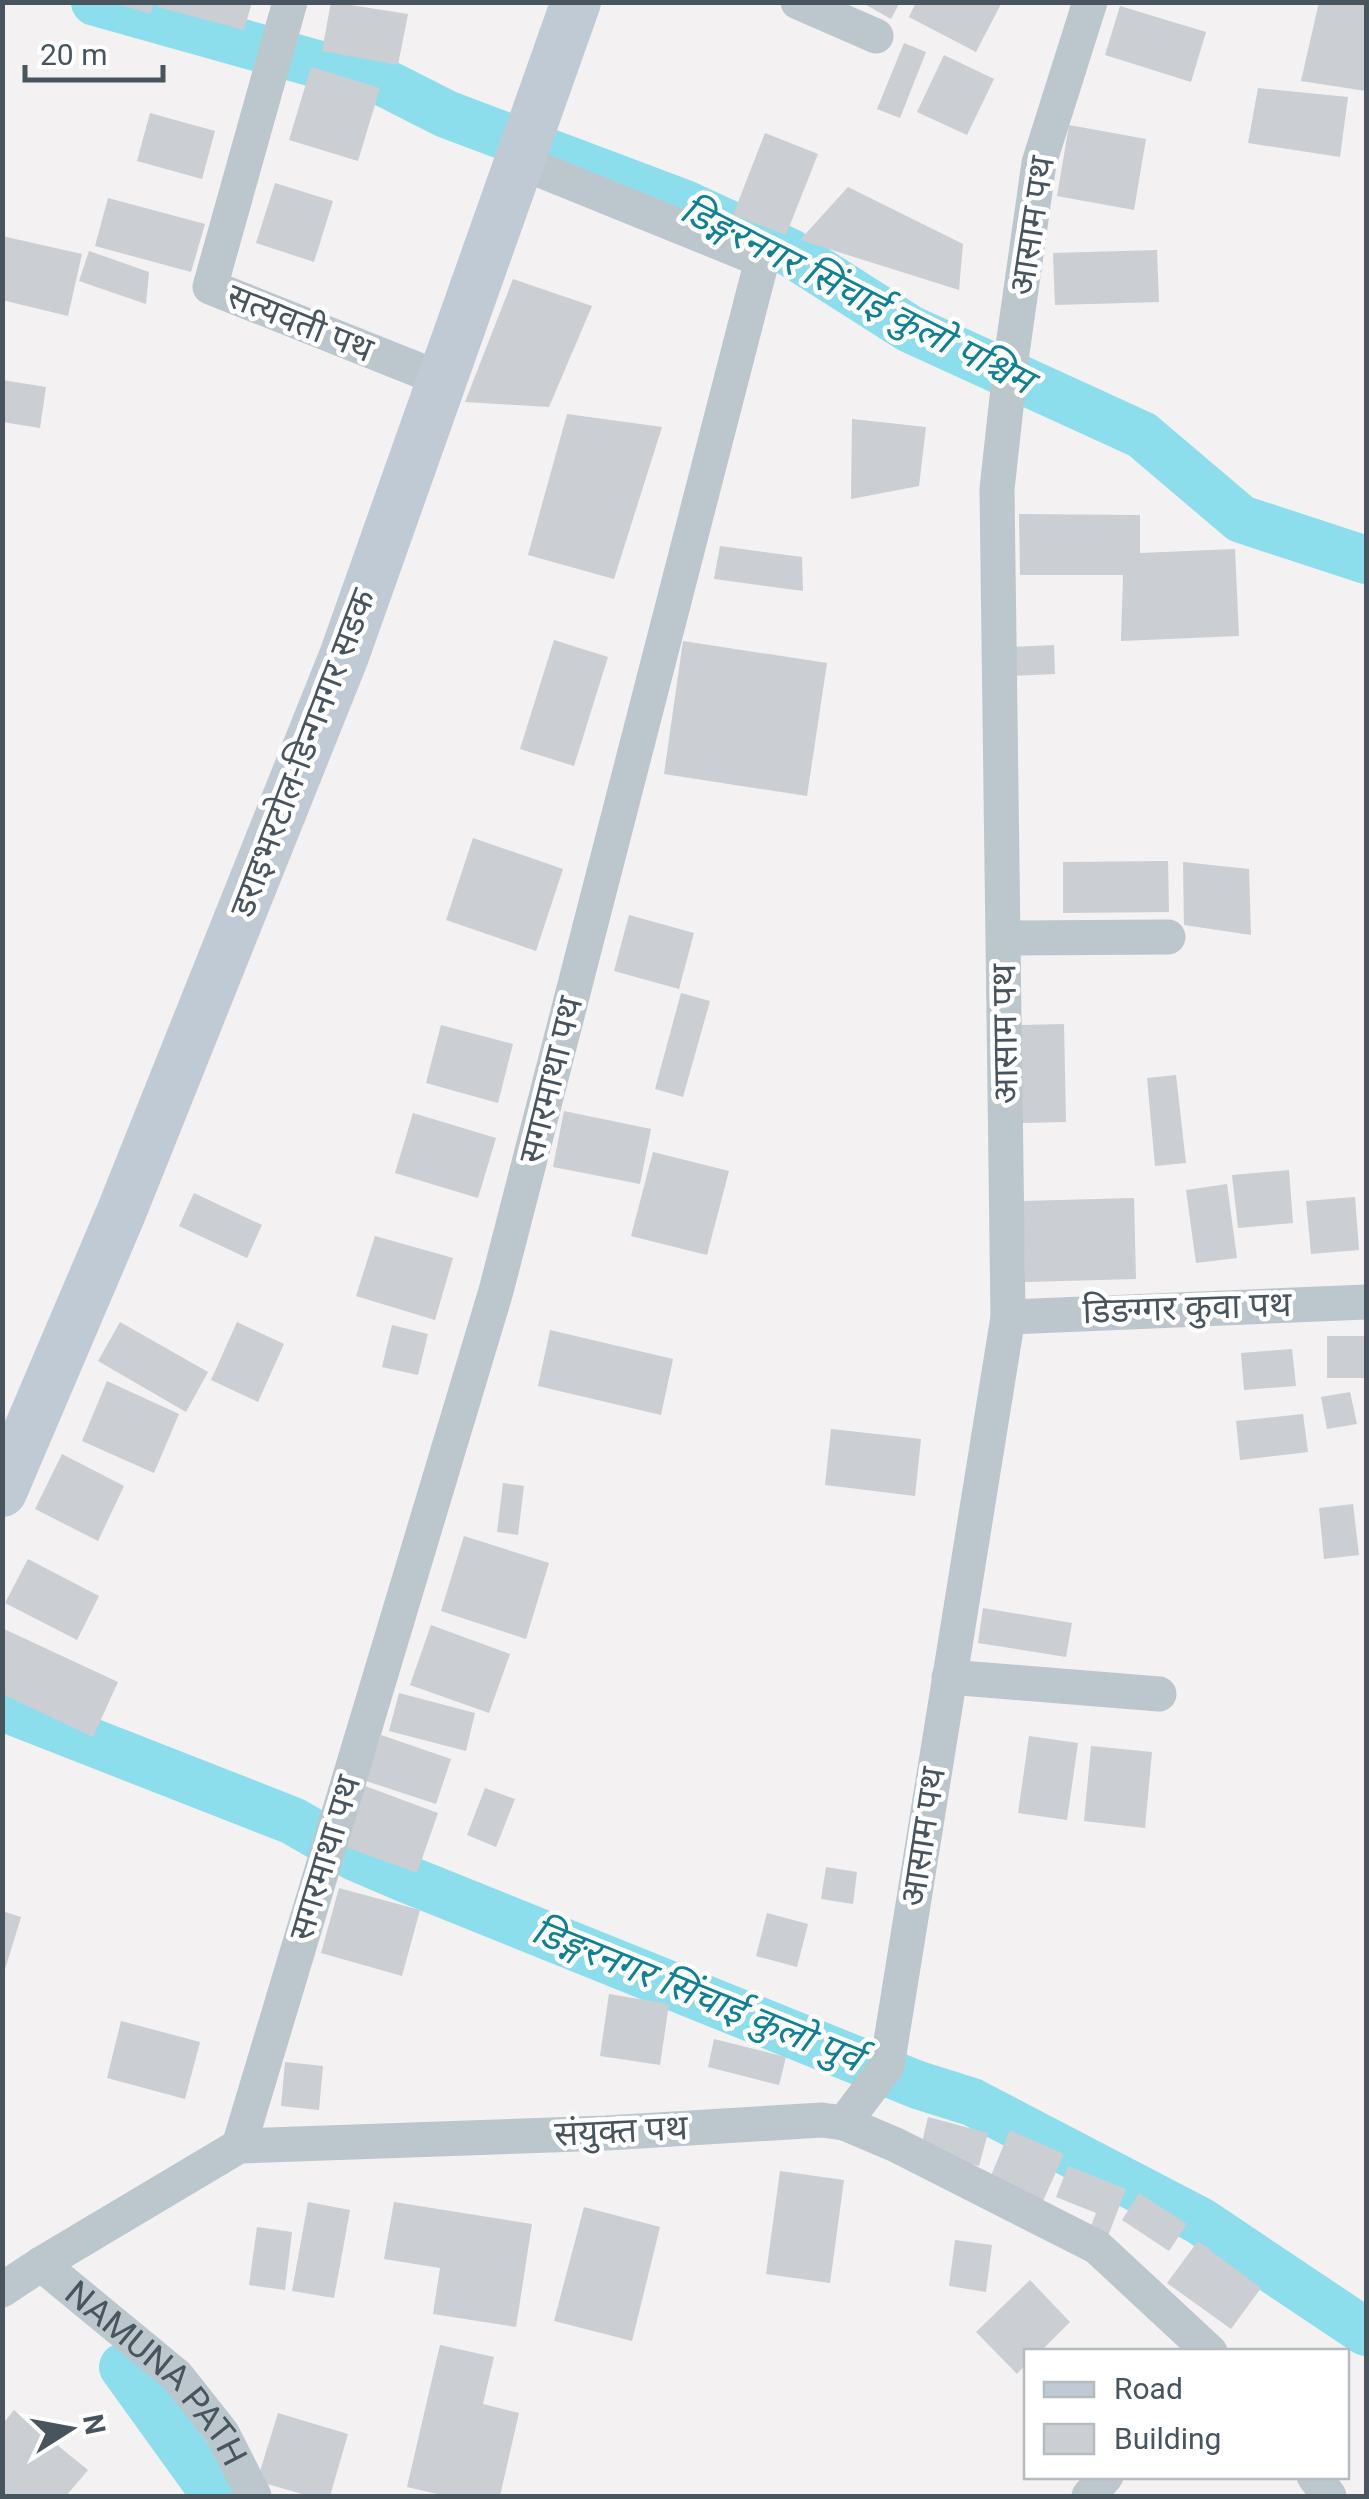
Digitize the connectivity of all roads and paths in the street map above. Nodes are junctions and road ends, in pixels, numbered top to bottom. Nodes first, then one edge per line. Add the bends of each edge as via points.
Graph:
1 (576, 2) edge
2 (798, 2) edge
3 (1090, 2) edge
4 (282, 35) edge
5 (876, 36) dead end
6 (525, 145) junction
7 (441, 379) junction
8 (1168, 937) dead end
9 (1004, 938) junction
10 (1366, 1302) edge
11 (1008, 1317) junction
12 (2, 1492) edge
13 (948, 1677) junction
14 (1159, 1694) dead end
15 (845, 2122) junction
16 (239, 2146) junction
17 (41, 2264) junction
18 (2, 2290) edge
19 (1207, 2349) edge
20 (254, 2496) edge

1 - 6 street, डराइभरटोल-डिन्गनगर सडक
2 - 5 street
3 - 9 street, आसाम पथ via 1040,164 997,489
4 - 7 street, सत्यवती पथ via 210,286
6 - 7 street, डराइभरटोल-डिन्गनगर सडक
6 - 16 street, सगरमाथा पथ via 762,260 496,1291
7 - 12 street, डराइभरटोल-डिन्गनगर सडक via 344,656
8 - 9 street
9 - 11 street, आसाम पथ
10 - 11 street, डिङग्गर कुवा पथ
11 - 13 street, आसाम पथ
13 - 14 street
13 - 15 street, आसाम पथ via 887,2066
15 - 16 street, संयुक्त पथ
15 - 19 street, संयुक्त पथ via 1098,2247
16 - 17 street, संयुक्त पथ
17 - 18 street, संयुक्त पथ
17 - 20 street, NAMUNA PATH via 178,2376 222,2433

